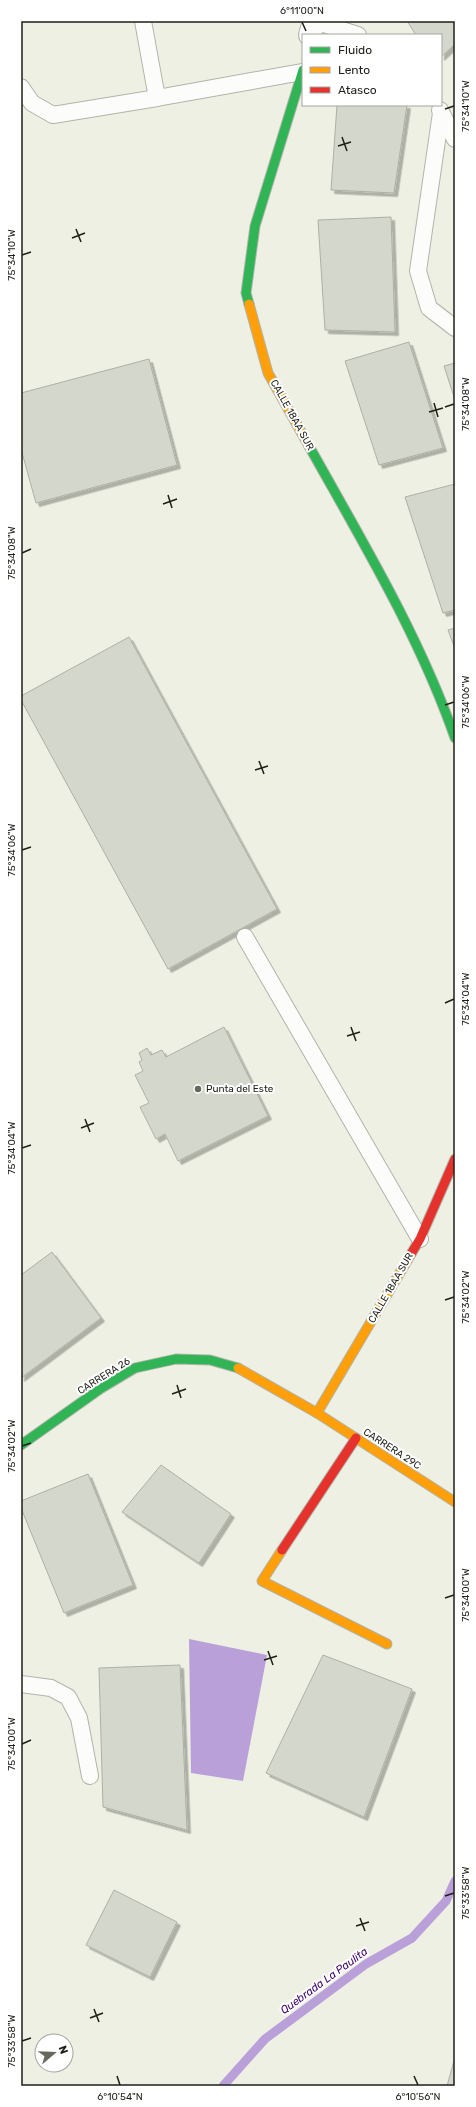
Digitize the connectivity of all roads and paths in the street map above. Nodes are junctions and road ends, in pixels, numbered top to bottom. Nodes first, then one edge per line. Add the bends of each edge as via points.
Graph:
1 (143, 21) edge
2 (314, 21) edge
3 (310, 34) edge
4 (355, 34) edge
5 (302, 71) edge
6 (302, 74) edge
7 (21, 87) edge
8 (157, 98) junction
9 (440, 109) edge
10 (455, 139) edge
11 (455, 328) edge
12 (455, 738) edge
13 (245, 937) dead end
14 (455, 1159) edge
15 (420, 1239) junction
16 (317, 1414) junction
17 (356, 1438) junction
18 (21, 1445) edge
19 (455, 1502) edge
20 (387, 1644) dead end
21 (21, 1684) edge
22 (90, 1776) dead end

1 - 8 lane
2 - 3 street
2 - 4 lane
5 - 8 lane
6 - 12 street, CALLE 18AA SUR via 255,226 246,293 268,373 406,621 442,701
7 - 8 lane via 32,103 53,115
9 - 10 lane
9 - 11 lane via 418,271 429,308
13 - 15 lane
14 - 15 street, CALLE 18AA SUR
15 - 16 street, CALLE 18AA SUR
16 - 17 street, CARRERA 29C
16 - 18 street, CARRERA 26 via 244,1370 210,1360 176,1359 135,1368 100,1389
17 - 19 street, CARRERA 29C
17 - 20 street via 262,1581
21 - 22 lane via 51,1688 68,1697 79,1718

